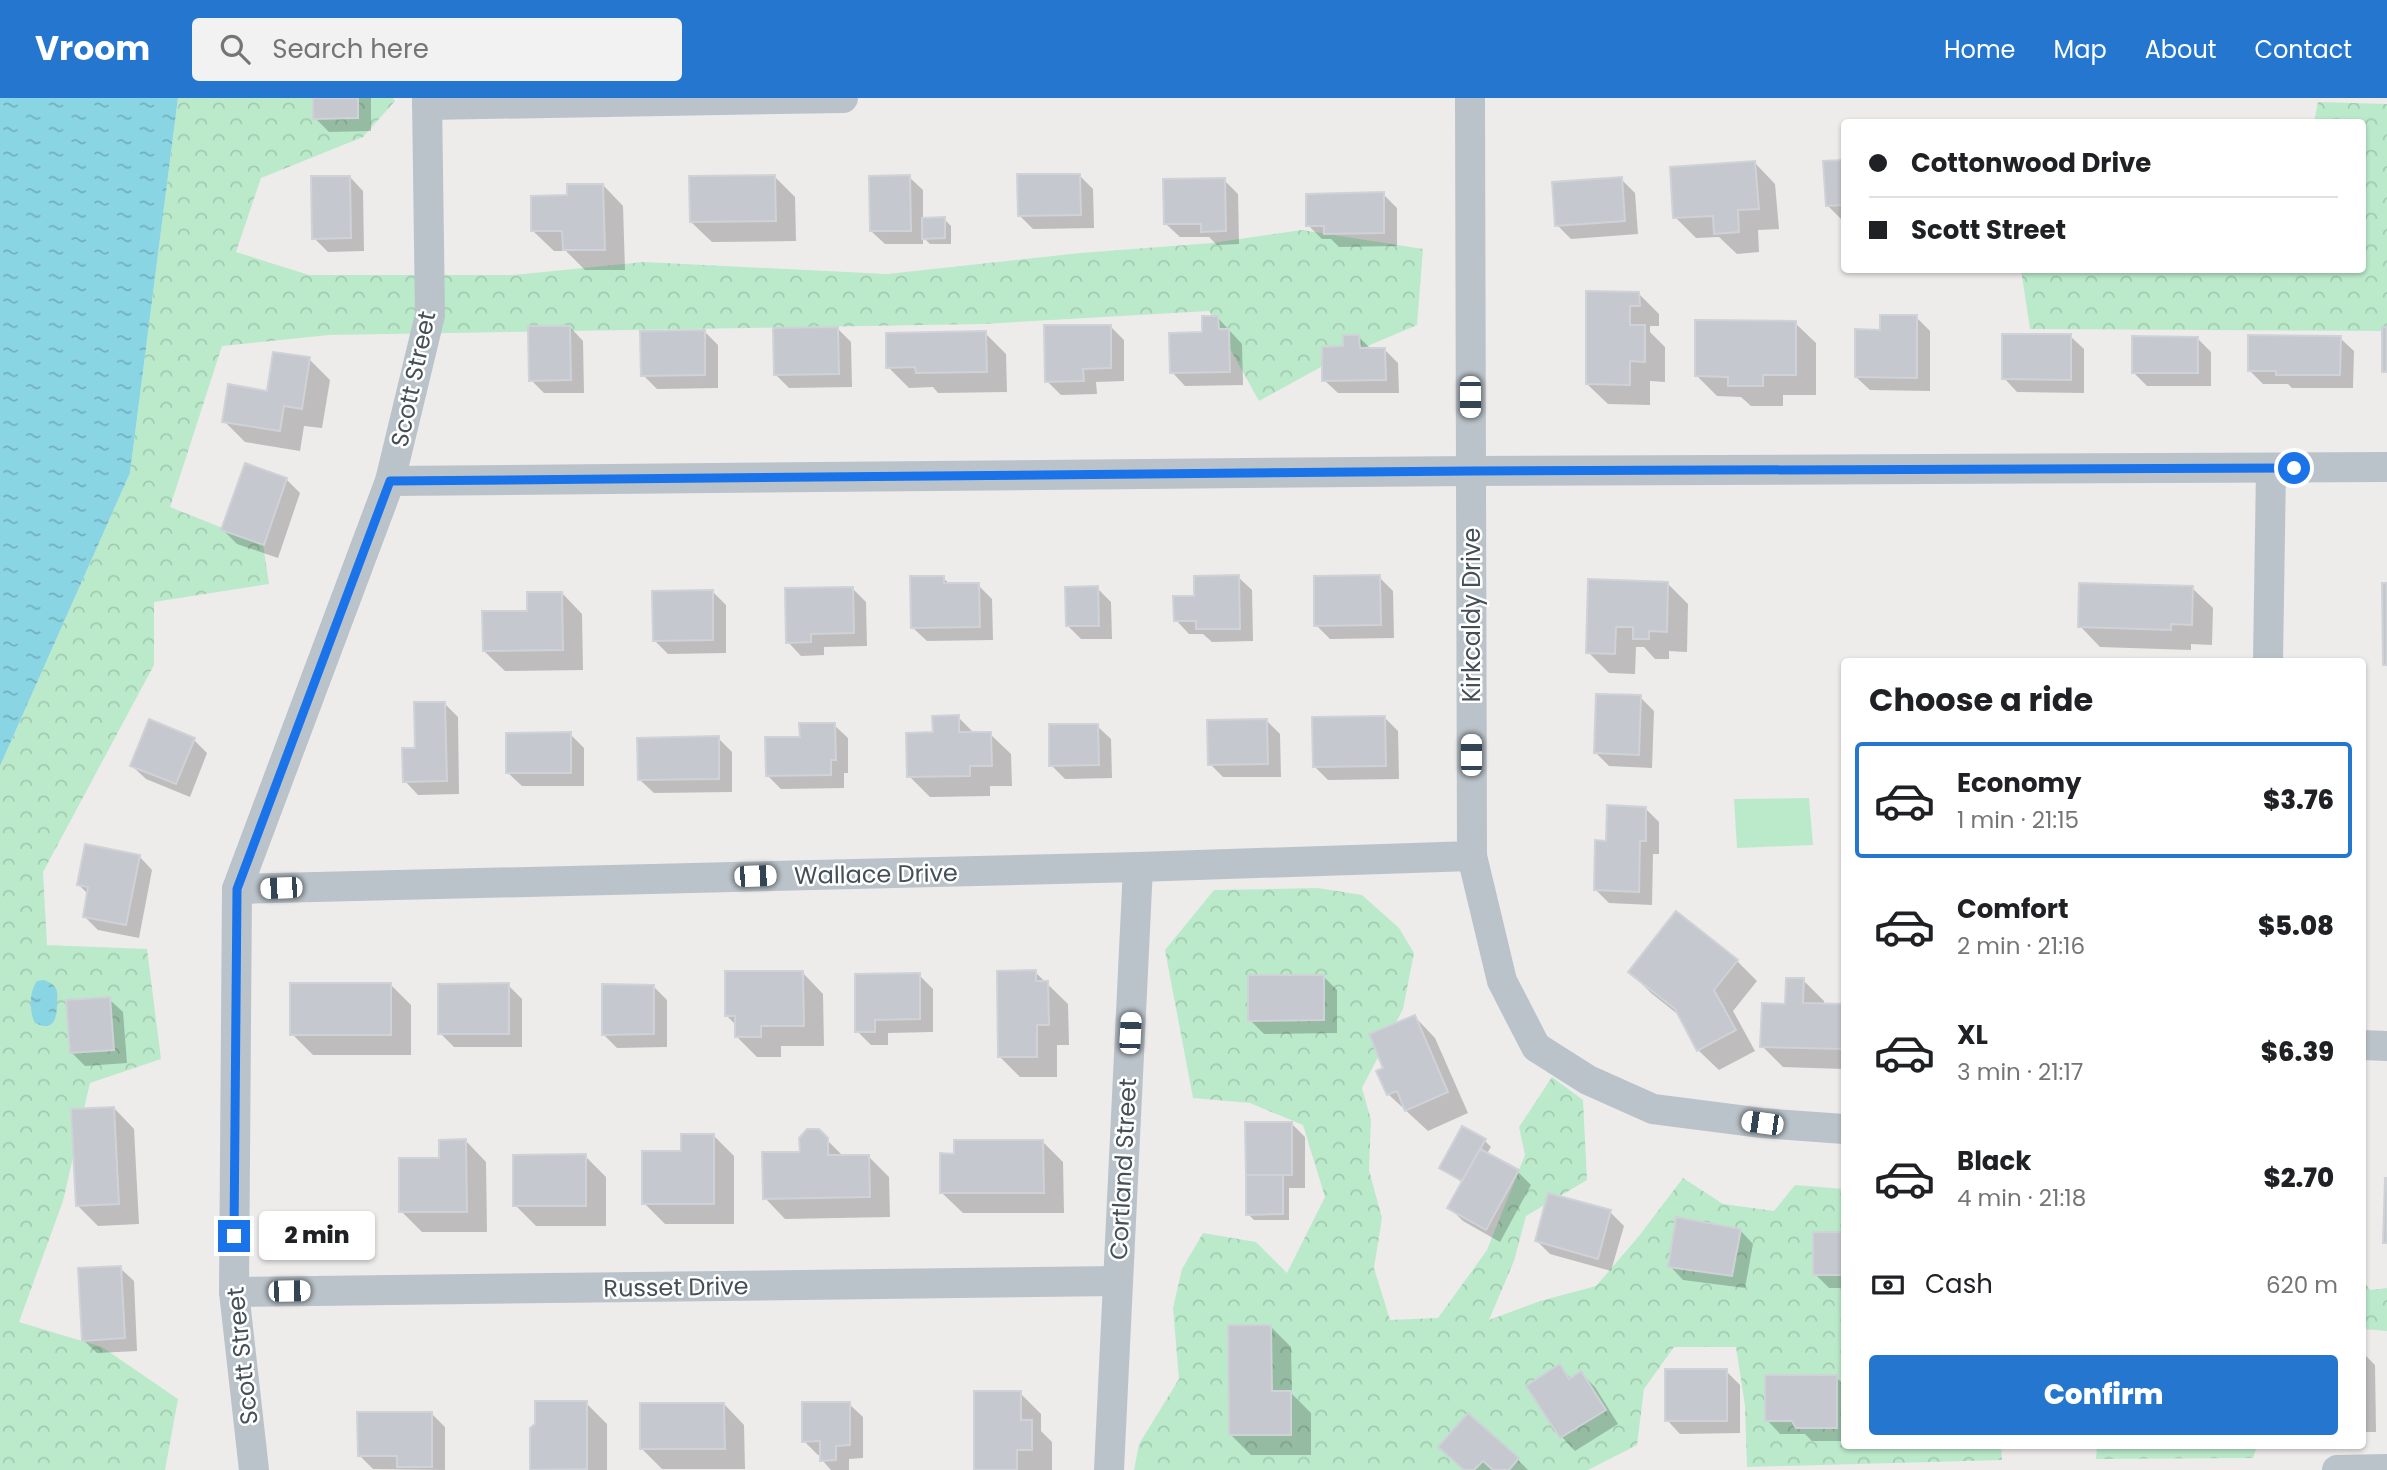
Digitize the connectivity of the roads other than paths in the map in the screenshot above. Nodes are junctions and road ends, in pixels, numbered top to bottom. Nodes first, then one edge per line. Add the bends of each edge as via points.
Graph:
1 (843, 98) edge
2 (1470, 98) edge
3 (427, 102) edge
4 (2387, 467) edge
5 (2271, 468) junction
6 (1471, 471) junction
7 (390, 481) junction
8 (2268, 658) edge
9 (1472, 856) junction
10 (1138, 867) junction
11 (237, 889) junction
12 (2366, 1045) edge
13 (2387, 1046) edge
14 (1841, 1129) edge
15 (1118, 1281) junction
16 (234, 1292) junction
17 (2387, 1469) edge
18 (254, 1470) edge
19 (1109, 1470) edge
20 (2337, 1470) edge

1 - 3 street
2 - 6 street, Kirkcaldy Drive
3 - 7 street, Scott Street via 430,315
4 - 5 street
5 - 6 street
5 - 8 street
6 - 7 street
6 - 9 street, Kirkcaldy Drive
7 - 11 street, Scott Street
9 - 10 street, Wallace Drive
9 - 14 street, Kirkcaldy Drive via 1502,981 1536,1047 1588,1080 1653,1109
10 - 11 street, Wallace Drive
10 - 15 street, Cortland Street
11 - 16 street, Scott Street
12 - 13 street
15 - 16 street, Russet Drive
15 - 19 street, Cortland Street
16 - 18 street, Scott Street
17 - 20 street

